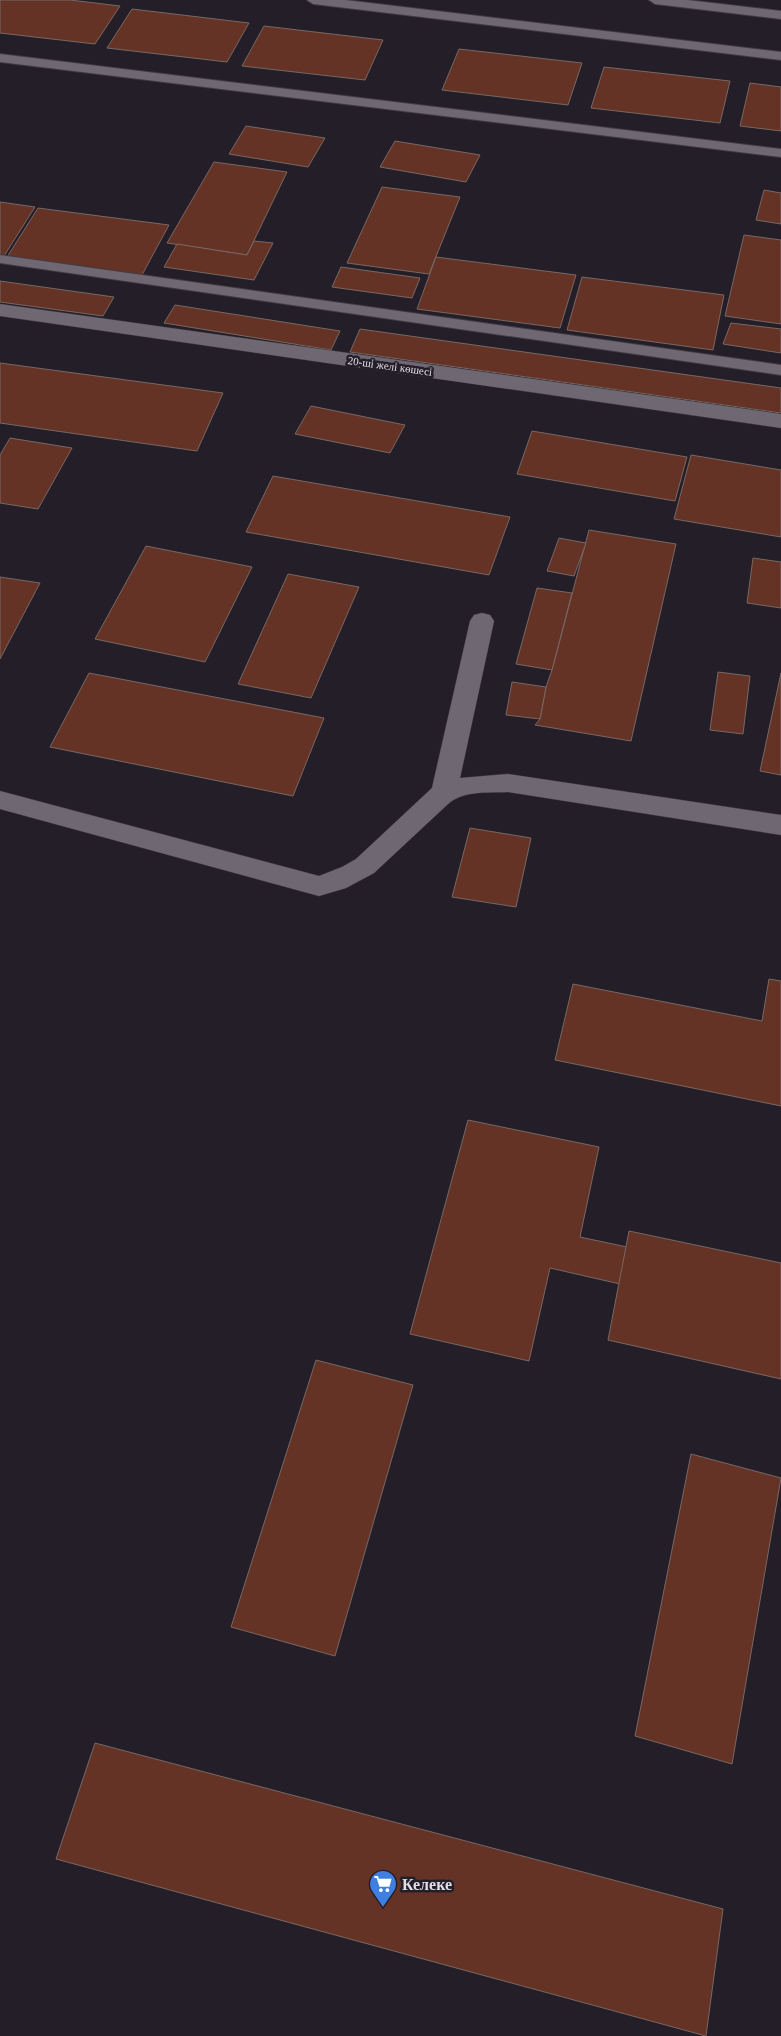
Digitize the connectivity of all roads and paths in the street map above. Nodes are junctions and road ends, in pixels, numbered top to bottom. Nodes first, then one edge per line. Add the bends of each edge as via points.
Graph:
1 (313, 0) edge
2 (655, 0) edge
3 (781, 14) edge
4 (781, 56) edge
5 (0, 58) edge
6 (781, 153) edge
7 (0, 259) edge
8 (0, 310) edge
9 (781, 370) edge
10 (781, 421) edge
11 (482, 621) dead end
12 (444, 793) junction
13 (0, 800) edge
14 (781, 825) edge

1 - 4 lane
2 - 3 lane
5 - 6 lane
7 - 9 lane
8 - 10 street, 20-ші желі көшесі
11 - 12 street
12 - 13 street via 370,864 337,882 319,886
12 - 14 street via 469,784 508,783

